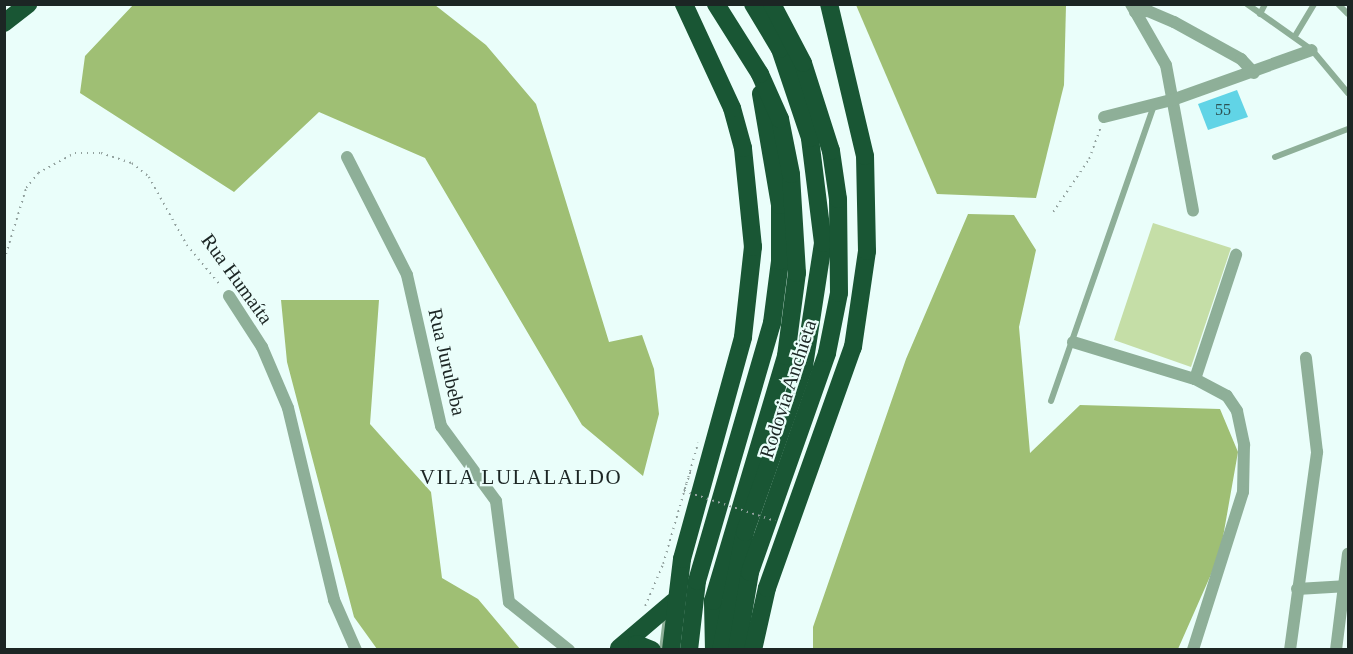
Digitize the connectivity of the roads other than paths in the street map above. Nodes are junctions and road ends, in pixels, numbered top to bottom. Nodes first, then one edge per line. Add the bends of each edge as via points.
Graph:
1 (28, 4) edge
2 (684, 4) edge
3 (716, 4) edge
4 (753, 4) edge
5 (772, 4) edge
6 (829, 4) edge
7 (1247, 4) edge
8 (1265, 4) edge
9 (1314, 4) edge
10 (1338, 4) edge
11 (1133, 8) edge
12 (1260, 14) junction
13 (1348, 14) edge
14 (4, 23) edge
15 (1295, 36) junction
16 (1312, 50) junction
17 (1254, 73) junction
18 (760, 74) junction
19 (1348, 93) edge
20 (1175, 99) junction
21 (1154, 104) junction
22 (1104, 117) road end
23 (1348, 129) edge
24 (347, 157) dead end
25 (1275, 157) dead end
26 (1193, 211) dead end
27 (1236, 255) dead end
28 (229, 296) road end
29 (1073, 342) junction
30 (1306, 358) dead end
31 (1195, 379) junction
32 (1051, 401) dead end
33 (1348, 554) edge
34 (1347, 586) edge
35 (1297, 589) junction
36 (673, 602) junction
37 (644, 648) edge
38 (356, 650) edge
39 (569, 650) edge
40 (662, 650) edge
41 (671, 650) edge
42 (689, 650) edge
43 (714, 650) edge
44 (721, 650) edge
45 (737, 650) edge
46 (753, 650) edge
47 (1193, 650) edge
48 (1290, 650) edge
49 (1336, 650) edge

1 - 14 highway
2 - 36 highway via 732,108 743,148 753,247 743,337
3 - 18 highway
4 - 44 highway, Rodovia Anchieta via 780,50 804,118 823,243 806,358 748,524
5 - 45 highway, Rodovia Anchieta via 803,63 831,151 838,199 839,293 827,353 750,572
6 - 46 highway via 865,156 867,251 853,347 767,588
7 - 12 lane
8 - 12 lane
9 - 15 lane
10 - 13 lane
11 - 17 street via 1174,22 1242,59
11 - 20 street via 1162,56
12 - 15 lane
15 - 16 lane
16 - 17 street
16 - 19 lane
17 - 20 street
18 - 42 highway via 780,205 780,261 772,323 698,581
18 - 43 highway via 787,146 797,273 786,356 713,601
20 - 21 street
20 - 26 street
21 - 22 street
21 - 29 lane
23 - 25 lane
24 - 39 street, Rua Jurubeba via 407,275 441,426 496,501 509,602
27 - 31 street
28 - 38 street, Rua Humaíta via 262,347 288,408 334,600
29 - 31 street
29 - 32 lane
30 - 35 street via 1317,452
31 - 47 street via 1233,404 1245,467 1240,503
33 - 34 street
34 - 35 street
34 - 49 street
35 - 48 street
36 - 37 highway via 619,648
36 - 40 lane via 663,625
36 - 41 highway

